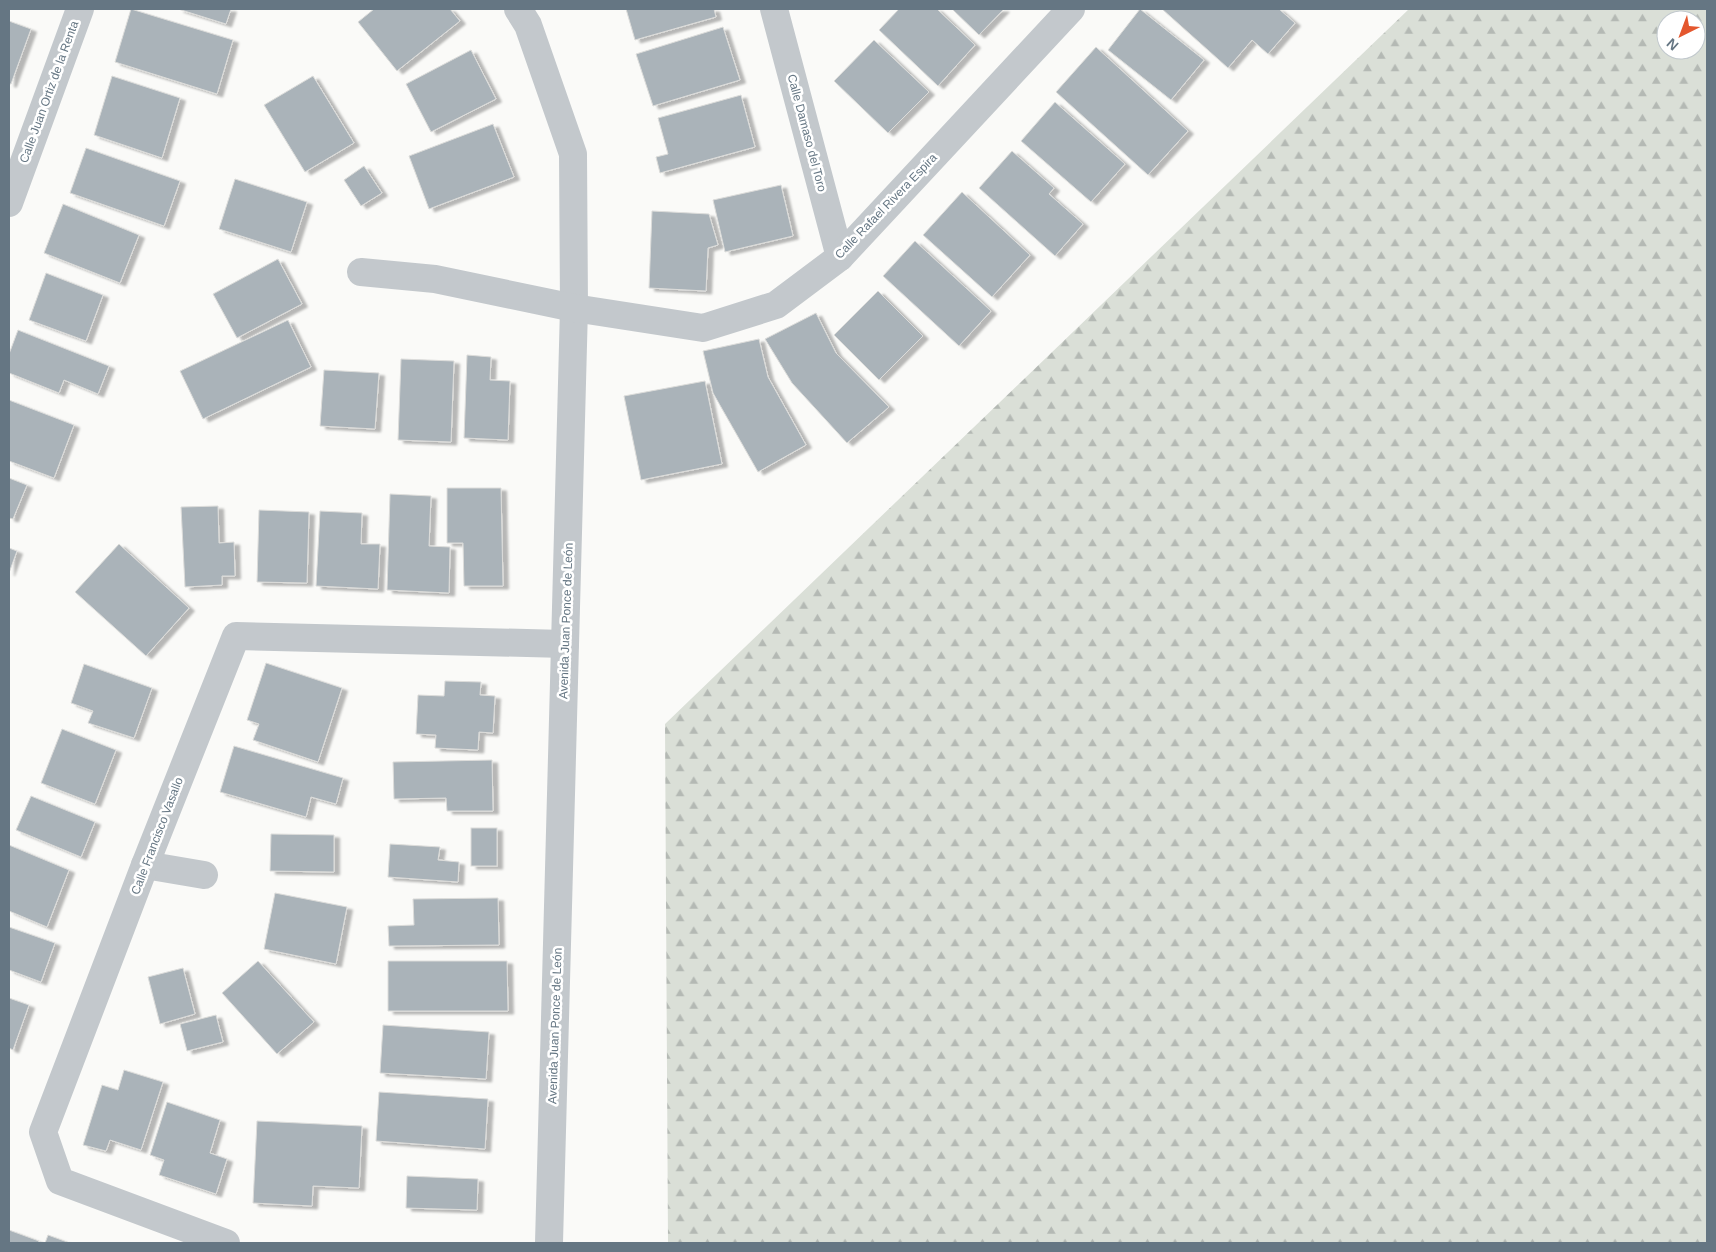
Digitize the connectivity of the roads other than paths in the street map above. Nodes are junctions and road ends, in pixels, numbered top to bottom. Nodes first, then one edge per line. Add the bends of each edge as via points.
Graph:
1 (80, 9) edge
2 (518, 9) edge
3 (774, 9) edge
4 (1071, 9) edge
5 (9, 203) edge
6 (840, 256) junction
7 (361, 272) dead end
8 (574, 308) junction
9 (566, 644) junction
10 (145, 865) junction
11 (204, 875) dead end
12 (226, 1243) edge
13 (549, 1243) edge

1 - 5 street, Calle Juan Ortiz de la Renta
2 - 8 street, Avenida Juan Ponce de León via 528,25 573,154
3 - 6 street, Calle Damaso del Toro
4 - 6 street, Calle Rafael Rivera Espira
6 - 8 street, Calle Rafael Rivera Espira via 776,306 704,328
7 - 8 street, Calle Rafael Rivera Espira via 435,279
8 - 9 street, Avenida Juan Ponce de León
9 - 10 street, Calle Francisco Vasallo via 236,636
9 - 13 street, Avenida Juan Ponce de León
10 - 11 street
10 - 12 street, Calle Francisco Vasallo via 44,1132 60,1181

